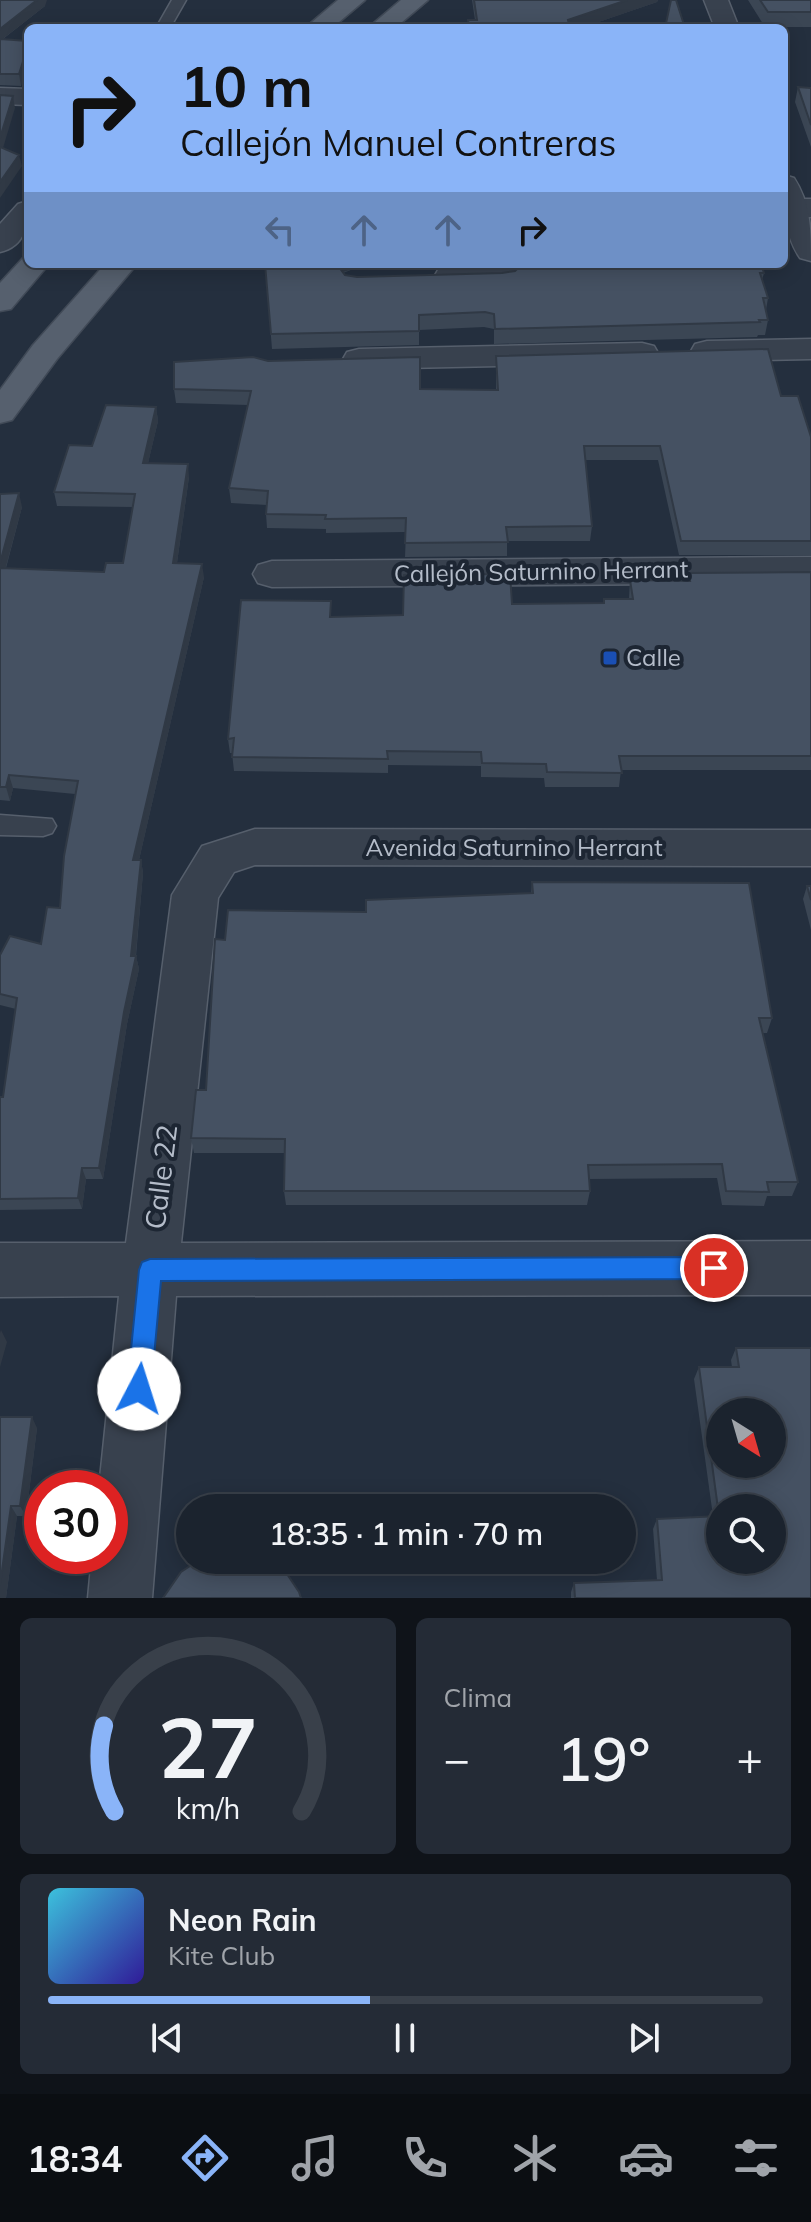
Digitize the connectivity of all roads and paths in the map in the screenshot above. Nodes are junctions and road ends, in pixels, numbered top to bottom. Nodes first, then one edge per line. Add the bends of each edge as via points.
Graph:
1 (179, 0) edge
2 (416, 0) edge
3 (716, 0) edge
4 (346, 1) edge
5 (165, 24) edge
6 (321, 24) edge
7 (385, 24) edge
8 (725, 24) edge
9 (0, 96) edge
10 (24, 97) edge
11 (793, 202) edge
12 (24, 215) edge
13 (0, 243) edge
14 (811, 252) edge
15 (30, 268) edge
16 (118, 268) edge
17 (513, 268) edge
18 (415, 278) edge
19 (0, 302) edge
20 (811, 349) edge
21 (332, 360) edge
22 (811, 369) edge
23 (433, 384) dead end
24 (0, 413) edge
25 (811, 570) edge
26 (272, 574) dead end
27 (0, 825) edge
28 (43, 826) dead end
29 (811, 848) edge
30 (218, 859) joint
31 (811, 1268) edge
32 (0, 1270) edge
33 (150, 1270) junction
34 (120, 1598) edge

1 - 5 lane
2 - 7 main road
3 - 8 street
4 - 6 main road
9 - 10 street
11 - 14 street
12 - 13 street
15 - 19 main road
16 - 24 main road
17 - 18 street via 501,276
20 - 21 street
22 - 23 street
25 - 26 street, Callejón Saturnino Herrant
27 - 28 lane
29 - 30 street, Avenida Saturnino Herrant via 255,847
30 - 33 street, Calle 22 via 195,895
31 - 33 street
32 - 33 street
33 - 34 street, Calle 22

